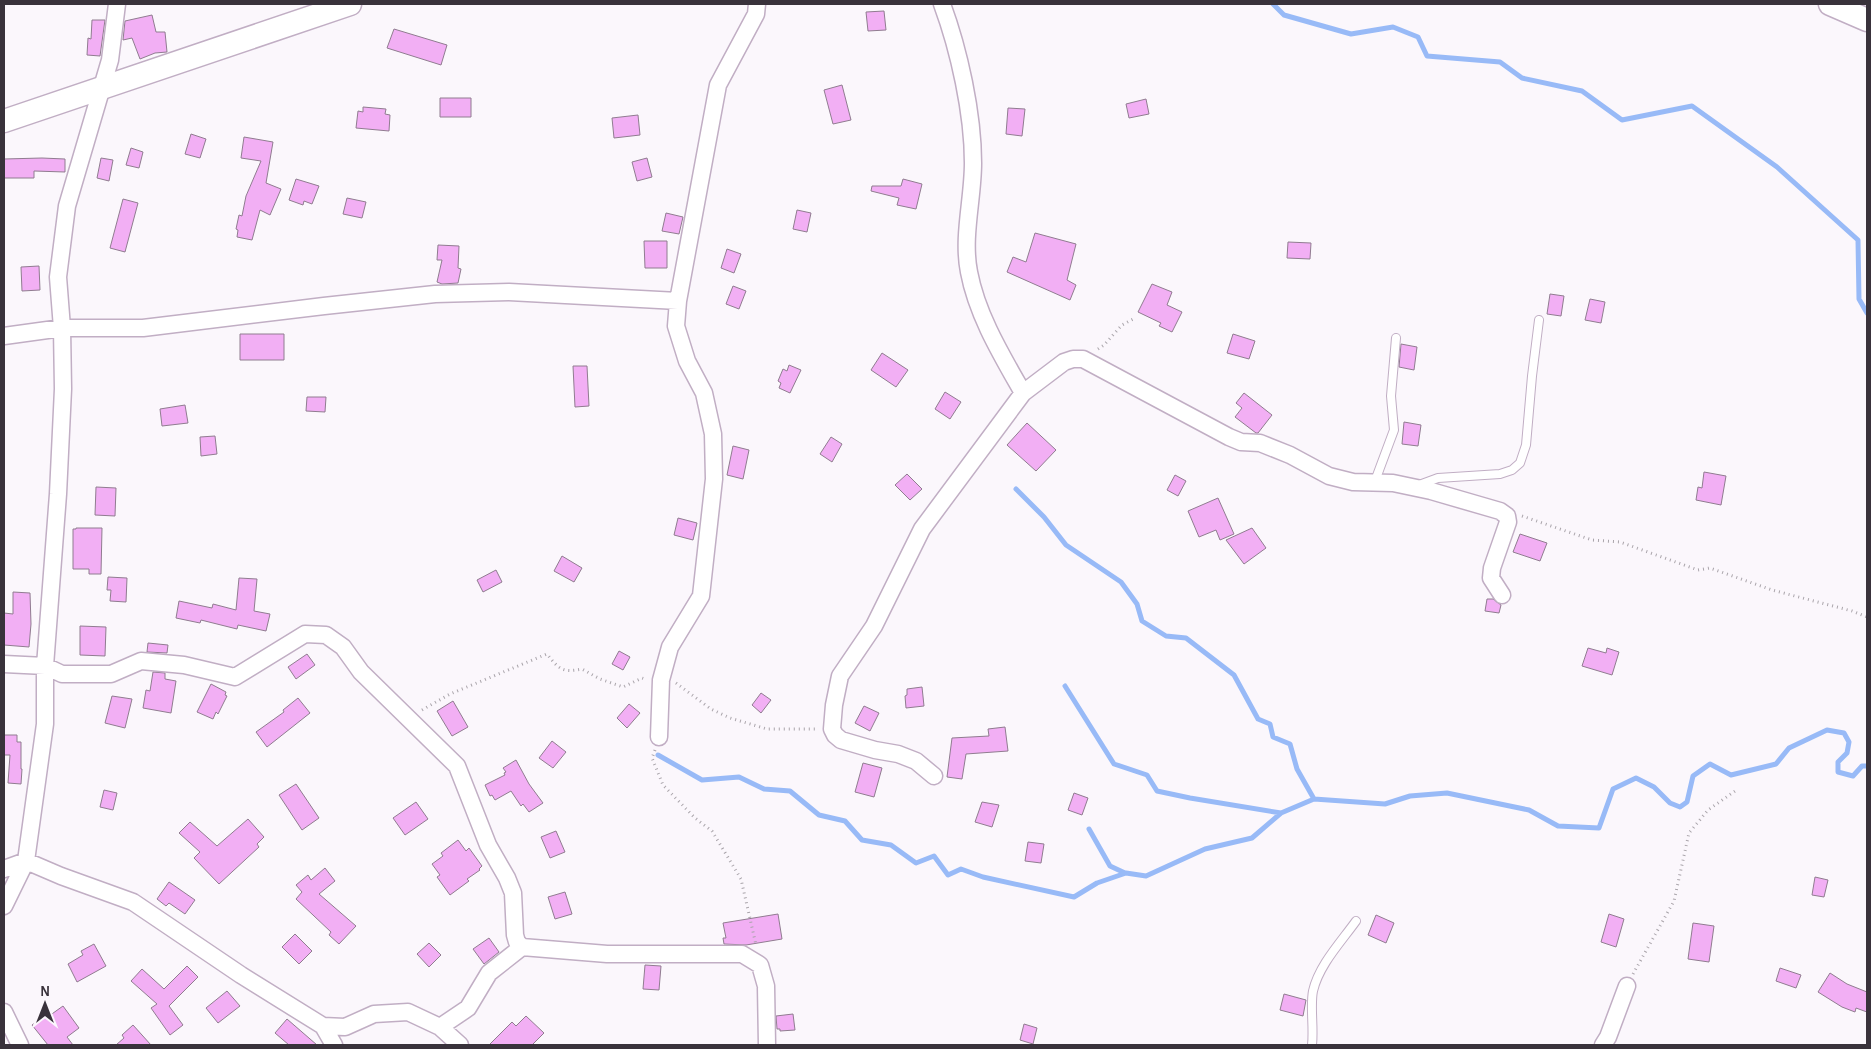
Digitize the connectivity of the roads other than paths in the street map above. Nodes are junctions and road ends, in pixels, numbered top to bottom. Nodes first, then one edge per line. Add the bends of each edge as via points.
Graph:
1 (116, 4) edge
2 (350, 4) edge
3 (758, 4) edge
4 (942, 4) edge
5 (1830, 4) edge
6 (1867, 20) edge
7 (102, 88) junction
8 (4, 121) edge
9 (678, 301) junction
10 (1539, 320) dead end
11 (62, 328) junction
12 (4, 336) edge
13 (1396, 338) dead end
14 (1023, 393) junction
15 (1375, 481) junction
16 (1412, 487) junction
17 (1502, 595) dead end
18 (4, 664) edge
19 (45, 666) junction
20 (659, 737) road end
21 (934, 776) dead end
22 (26, 861) junction
23 (4, 869) edge
24 (4, 906) edge
25 (1356, 921) dead end
26 (522, 947) junction
27 (1627, 986) road end
28 (4, 1012) edge
29 (323, 1026) junction
30 (440, 1027) junction
31 (20, 1045) edge
32 (334, 1045) edge
33 (460, 1045) edge
34 (767, 1045) edge
35 (1312, 1045) edge
36 (1603, 1045) edge

1 - 7 street via 110,60
2 - 7 street
3 - 9 street via 756,14 718,85
4 - 14 street via 952,32 968,107 973,163 966,249 969,272 977,302
5 - 6 street
7 - 8 street
7 - 11 street via 67,206 58,277
9 - 11 street via 509,292 435,294 143,328
9 - 20 street via 676,326 686,361 704,393 713,434 714,479 701,596 670,647 662,680
10 - 16 lane via 1526,445 1520,463 1500,474 1438,478
11 - 12 street
11 - 19 street via 58,494
13 - 15 lane via 1391,396 1394,430
14 - 15 street via 1064,362 1083,359 1229,437 1241,442 1260,443 1330,476 1353,482
14 - 21 street via 922,529 874,626 840,676 834,705 832,729 835,735 841,740 916,761
15 - 16 street
16 - 17 street via 1500,511 1507,516 1508,522 1492,568 1492,578
18 - 19 street
19 - 22 street via 45,724
19 - 26 street via 62,674 111,674 141,661 184,665 235,677 305,634 326,636 343,647 361,672 457,766 488,845 513,893 515,935
22 - 23 street
22 - 24 street
22 - 29 street via 133,902 240,975
25 - 35 lane via 1320,972 1313,992
26 - 30 street via 489,973 468,1008
26 - 34 street via 608,954 742,954 760,965 766,986
27 - 36 street
28 - 31 street
29 - 30 street via 345,1027 374,1014 408,1012
29 - 32 street
30 - 33 street

